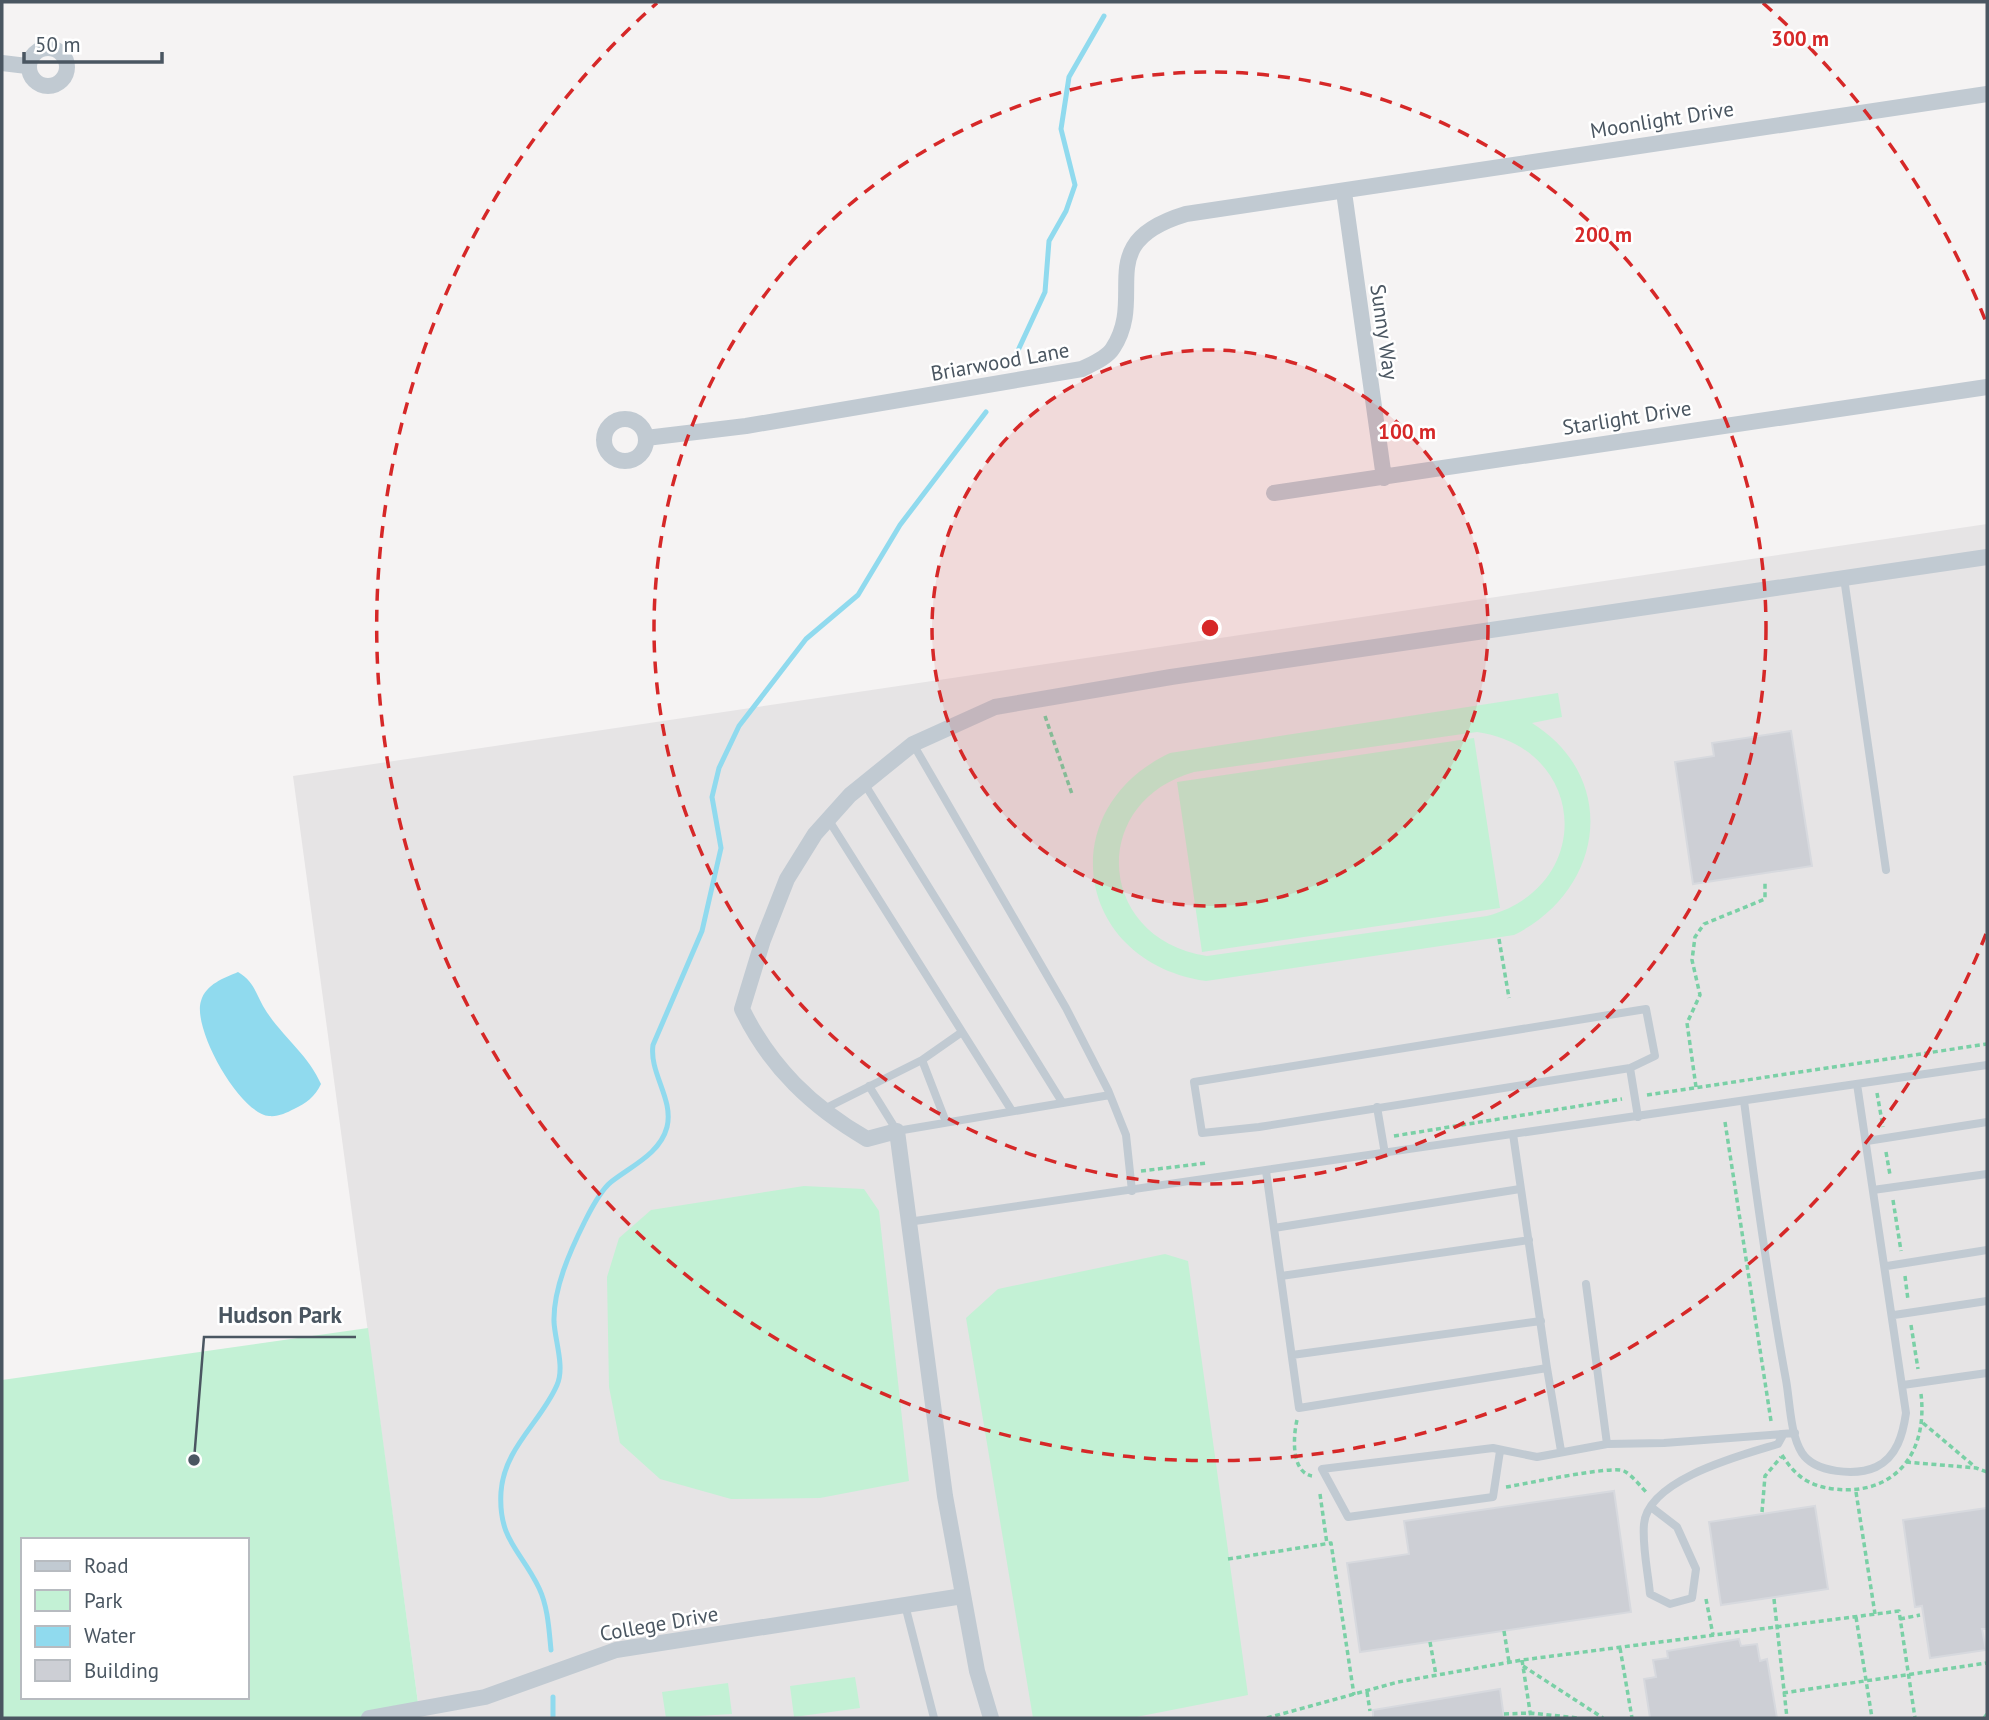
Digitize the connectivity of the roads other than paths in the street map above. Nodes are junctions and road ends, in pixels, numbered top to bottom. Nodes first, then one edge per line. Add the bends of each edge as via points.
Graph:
1 (2, 63) edge
2 (27, 66) dead end
3 (1987, 94) edge
4 (1344, 192) junction
5 (1987, 387) edge
6 (646, 438) dead end
7 (1384, 478) junction
8 (1274, 493) dead end
9 (1987, 557) edge
10 (1844, 578) junction
11 (913, 744) junction
12 (864, 783) junction
13 (828, 819) junction
14 (1886, 870) dead end
15 (962, 1031) junction
16 (922, 1060) junction
17 (1987, 1065) edge
18 (1630, 1068) junction
19 (1857, 1084) junction
20 (869, 1086) junction
21 (1110, 1094) junction
22 (1744, 1101) junction
23 (1062, 1102) junction
24 (1377, 1107) junction
25 (823, 1110) junction
26 (1013, 1111) junction
27 (1638, 1117) junction
28 (946, 1122) junction
29 (1987, 1122) edge
30 (897, 1131) junction
31 (1513, 1134) junction
32 (1867, 1141) junction
33 (1385, 1154) junction
34 (1266, 1171) junction
35 (1987, 1174) edge
36 (1520, 1189) junction
37 (1874, 1190) junction
38 (1132, 1191) junction
39 (908, 1222) junction
40 (1274, 1228) junction
41 (1529, 1240) junction
42 (1987, 1251) edge
43 (1886, 1266) junction
44 (1281, 1276) junction
45 (1586, 1284) dead end
46 (1987, 1301) edge
47 (1894, 1315) junction
48 (1541, 1321) junction
49 (1292, 1355) junction
50 (1547, 1368) junction
51 (1987, 1373) edge
52 (1903, 1385) junction
53 (1795, 1433) junction
54 (1783, 1435) junction
55 (1607, 1444) junction
56 (1500, 1451) junction
57 (1561, 1451) junction
58 (1653, 1504) junction
59 (963, 1596) junction
60 (905, 1605) junction
61 (369, 1718) edge
62 (934, 1718) edge
63 (991, 1718) edge

1 - 2 street
3 - 4 street, Moonlight Drive
4 - 6 street, Briarwood Lane via 1186,214 1143,234 1127,262 1122,330 1112,351 1082,369 746,426
4 - 7 street, Sunny Way
5 - 7 street, Starlight Drive
7 - 8 street, Starlight Drive
9 - 10 street
10 - 11 street via 1039,698 995,707
10 - 14 lane
11 - 12 street
11 - 21 lane via 1066,1008
12 - 13 street
12 - 23 lane
13 - 15 lane
13 - 25 street via 787,879 742,1009 776,1066
15 - 16 lane
15 - 26 lane
16 - 20 lane
16 - 28 lane
17 - 19 lane
18 - 24 lane
18 - 24 lane via 1655,1056 1646,1009 1194,1082 1202,1133
18 - 27 lane
19 - 22 lane
19 - 32 lane
20 - 25 lane
20 - 30 lane
21 - 23 lane
21 - 38 lane via 1126,1135
22 - 27 lane
22 - 53 lane
23 - 26 lane
24 - 33 lane
25 - 30 street via 867,1139
26 - 28 lane
27 - 31 lane
28 - 30 lane
29 - 32 lane
30 - 39 street
31 - 33 lane
31 - 36 lane
32 - 37 lane
33 - 34 lane
34 - 38 lane
34 - 40 lane
35 - 37 lane
36 - 40 lane
36 - 41 lane
37 - 43 lane
38 - 39 lane
39 - 59 street
40 - 44 lane
41 - 44 lane
41 - 48 lane
42 - 43 lane
43 - 47 lane
44 - 49 lane
45 - 55 lane
46 - 47 lane
47 - 52 lane
48 - 49 lane
48 - 50 lane
49 - 50 lane via 1299,1408
50 - 57 lane
51 - 52 lane
52 - 53 lane via 1906,1413 1902,1437 1877,1466 1845,1472 1816,1466 1802,1454
53 - 54 lane
54 - 55 lane via 1772,1432 1664,1444
54 - 58 lane via 1778,1444 1692,1474
55 - 57 lane
56 - 56 lane via 1493,1448 1322,1469 1348,1517 1493,1497
56 - 57 lane via 1537,1457
58 - 58 lane via 1644,1522 1650,1594 1670,1604 1692,1598 1696,1569 1677,1527
59 - 60 street, College Drive
59 - 63 street
60 - 61 street, College Drive via 615,1650 485,1697
60 - 62 lane

